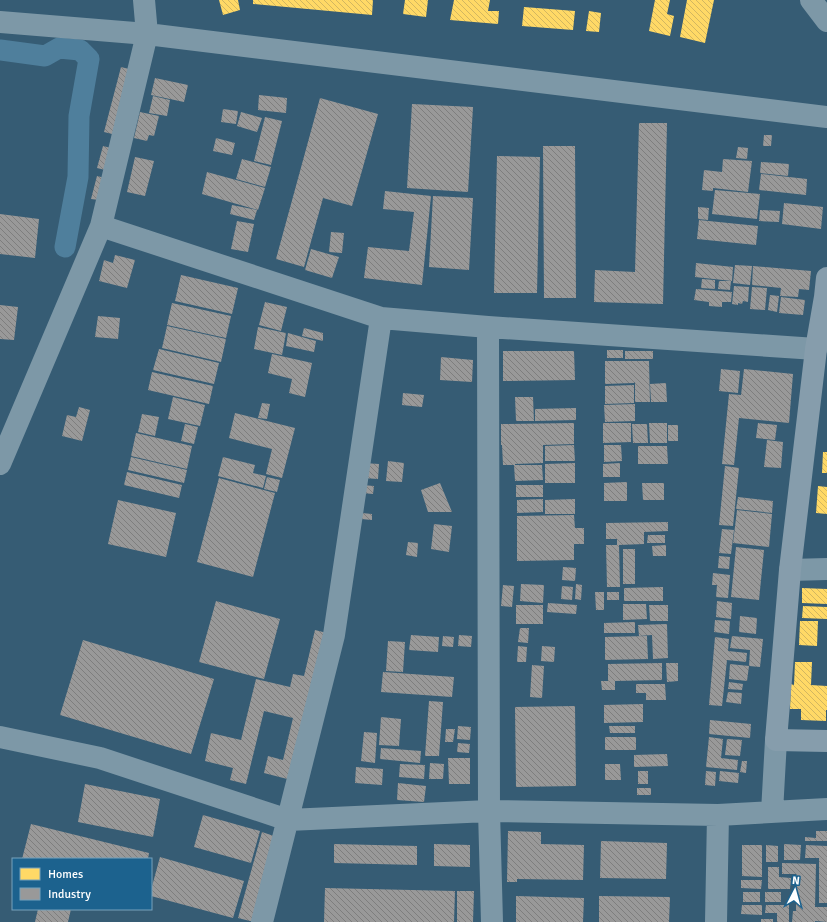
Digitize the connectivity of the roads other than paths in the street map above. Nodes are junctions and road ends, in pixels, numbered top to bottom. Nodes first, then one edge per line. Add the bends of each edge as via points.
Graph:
1 (144, 0) edge
2 (811, 0) edge
3 (827, 21) edge
4 (0, 22) edge
5 (147, 34) junction
6 (827, 117) edge
7 (100, 226) junction
8 (826, 291) edge
9 (381, 318) junction
10 (488, 327) junction
11 (816, 349) junction
12 (0, 464) edge
13 (827, 569) edge
14 (790, 570) junction
15 (0, 737) edge
16 (776, 740) junction
17 (827, 741) edge
18 (827, 809) edge
19 (489, 811) junction
20 (772, 812) junction
21 (718, 815) junction
22 (288, 820) junction
23 (262, 922) edge
24 (492, 922) edge
25 (716, 922) edge

1 - 5 street
2 - 3 street
4 - 5 street
5 - 6 street
5 - 7 street
7 - 9 street
7 - 12 street
8 - 11 street
9 - 10 street
9 - 22 street via 334,635
10 - 11 street
10 - 19 street
11 - 14 street
13 - 14 street
14 - 16 street
15 - 22 street via 100,758
16 - 17 street
16 - 20 street
18 - 20 street
19 - 21 street
19 - 22 street
19 - 24 street
20 - 21 street
21 - 25 street
22 - 23 street

